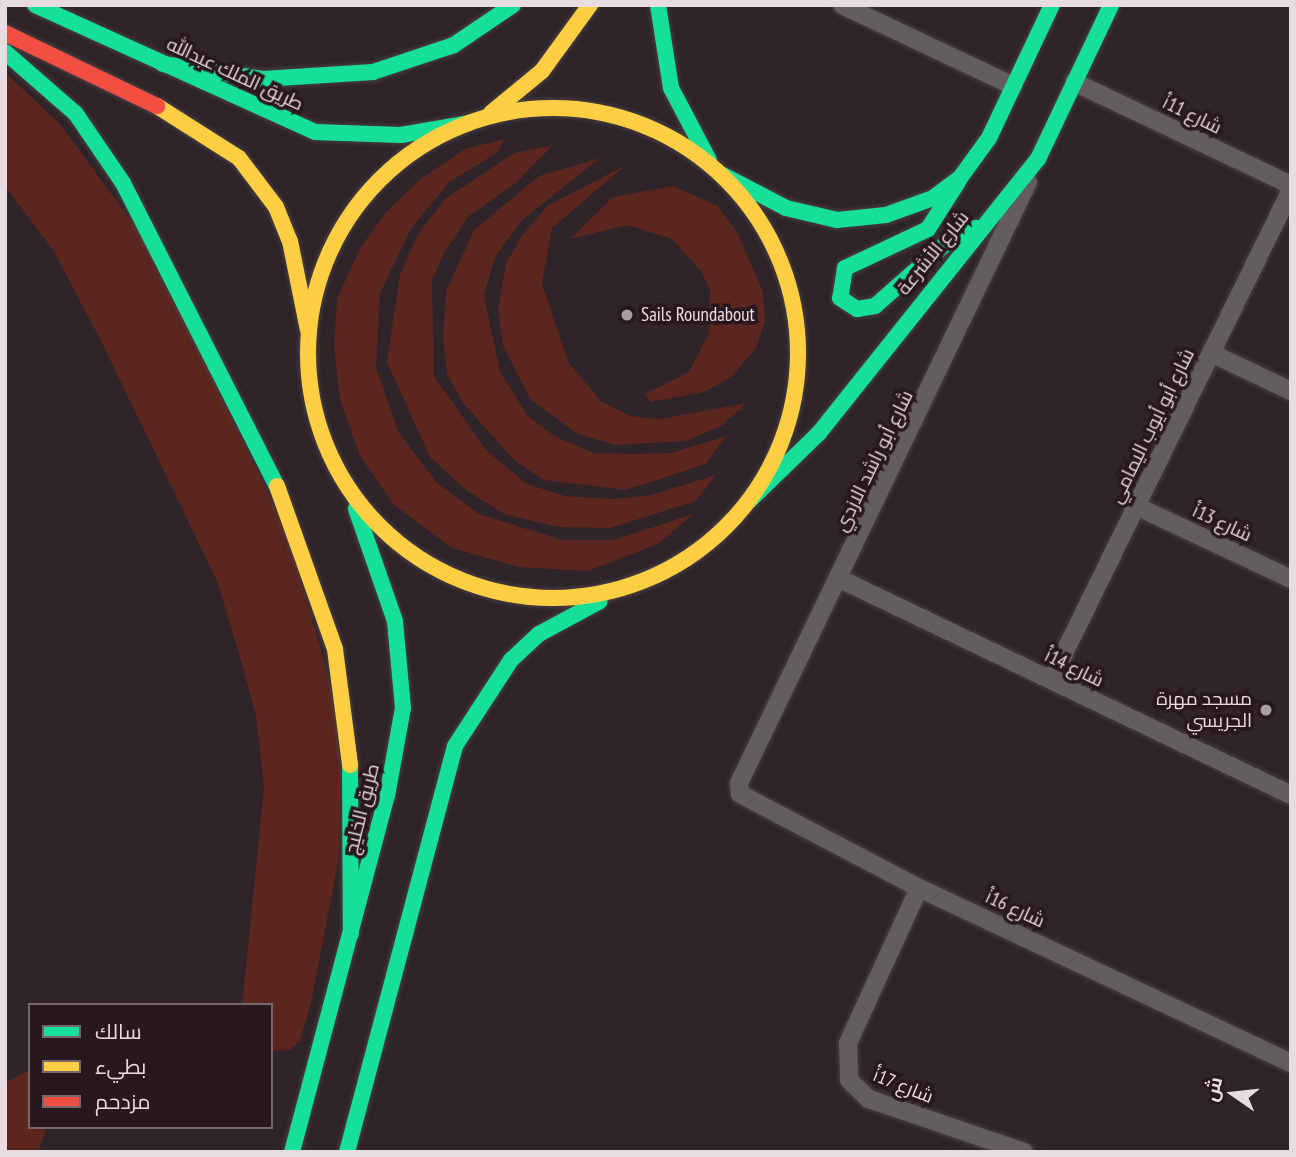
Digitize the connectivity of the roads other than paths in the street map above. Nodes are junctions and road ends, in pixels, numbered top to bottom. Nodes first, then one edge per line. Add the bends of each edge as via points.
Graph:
1 (35, 5) edge
2 (513, 5) edge
3 (590, 5) edge
4 (657, 5) edge
5 (842, 5) edge
6 (1052, 5) edge
7 (1111, 5) edge
8 (5, 33) edge
9 (5, 52) edge
10 (163, 64) junction
11 (1074, 82) junction
12 (1013, 86) junction
13 (486, 117) junction
14 (470, 123) junction
15 (1038, 159) junction
16 (710, 163) junction
17 (723, 174) junction
18 (960, 178) junction
19 (1291, 188) edge
20 (985, 223) junction
21 (307, 330) junction
22 (1211, 353) junction
23 (1291, 391) edge
24 (342, 478) junction
25 (749, 501) junction
26 (1136, 506) junction
27 (840, 579) junction
28 (1291, 579) edge
29 (637, 583) junction
30 (1051, 680) junction
31 (742, 778) joint
32 (1291, 795) edge
33 (919, 888) junction
34 (351, 934) junction
35 (1291, 1063) edge
36 (355, 1120) junction
37 (292, 1152) edge
38 (347, 1152) edge
39 (365, 1152) edge
40 (1024, 1152) edge

1 - 10 main road, طريق الملك عبدالله
2 - 10 main road via 454,45 373,72 262,79
3 - 13 main road via 542,71
4 - 16 main road via 671,88
5 - 12 street
6 - 12 main road, شارع الأشرعة
7 - 11 main road, شارع الأشرعة
8 - 21 main road via 184,119 239,158 276,206 290,241
9 - 34 main road via 76,114 123,183 163,251 292,516 331,636 344,703 355,822
10 - 14 main road, طريق الملك عبدالله via 314,132 401,135
11 - 15 main road, شارع الأشرعة
11 - 19 street, شارع 11أ
12 - 18 main road, شارع الأشرعة via 989,138
13 - 14 main road
13 - 16 main road via 553,107 615,116 651,128
14 - 21 main road via 409,155 361,199 326,258
15 - 20 main road, شارع الأشرعة
15 - 27 street, شارع أبو راشد الازدي
16 - 17 main road
17 - 18 main road, شارع الأشرعة via 786,208 837,219 910,209
17 - 25 main road via 767,235 794,304 794,394 775,463
18 - 20 main road via 928,229 845,268 841,298 857,309 876,306 950,240
19 - 22 street, شارع أبو أيوب اليمامي
20 - 25 main road, شارع الأشرعة via 819,433
21 - 24 main road, طريق الخليج via 317,423
22 - 23 street
22 - 26 street, شارع أبو أيوب اليمامي
24 - 29 main road via 406,549 461,579 562,598
24 - 34 main road, طريق الخليج via 384,578 402,663 403,708
25 - 29 main road via 699,549
26 - 28 street, شارع 13أ
26 - 30 street, شارع أبو أيوب اليمامي
27 - 30 street, شارع 14أ
27 - 31 street, شارع أبو راشد الازدي
29 - 36 main road via 539,634 468,717 444,782
30 - 32 street, شارع 14أ
31 - 33 street, شارع 16أ via 743,798
33 - 35 street, شارع 16أ
33 - 40 street, شارع 17أ via 848,1042 849,1080 869,1099
34 - 37 main road, طريق الخليج
36 - 38 main road
36 - 39 main road

